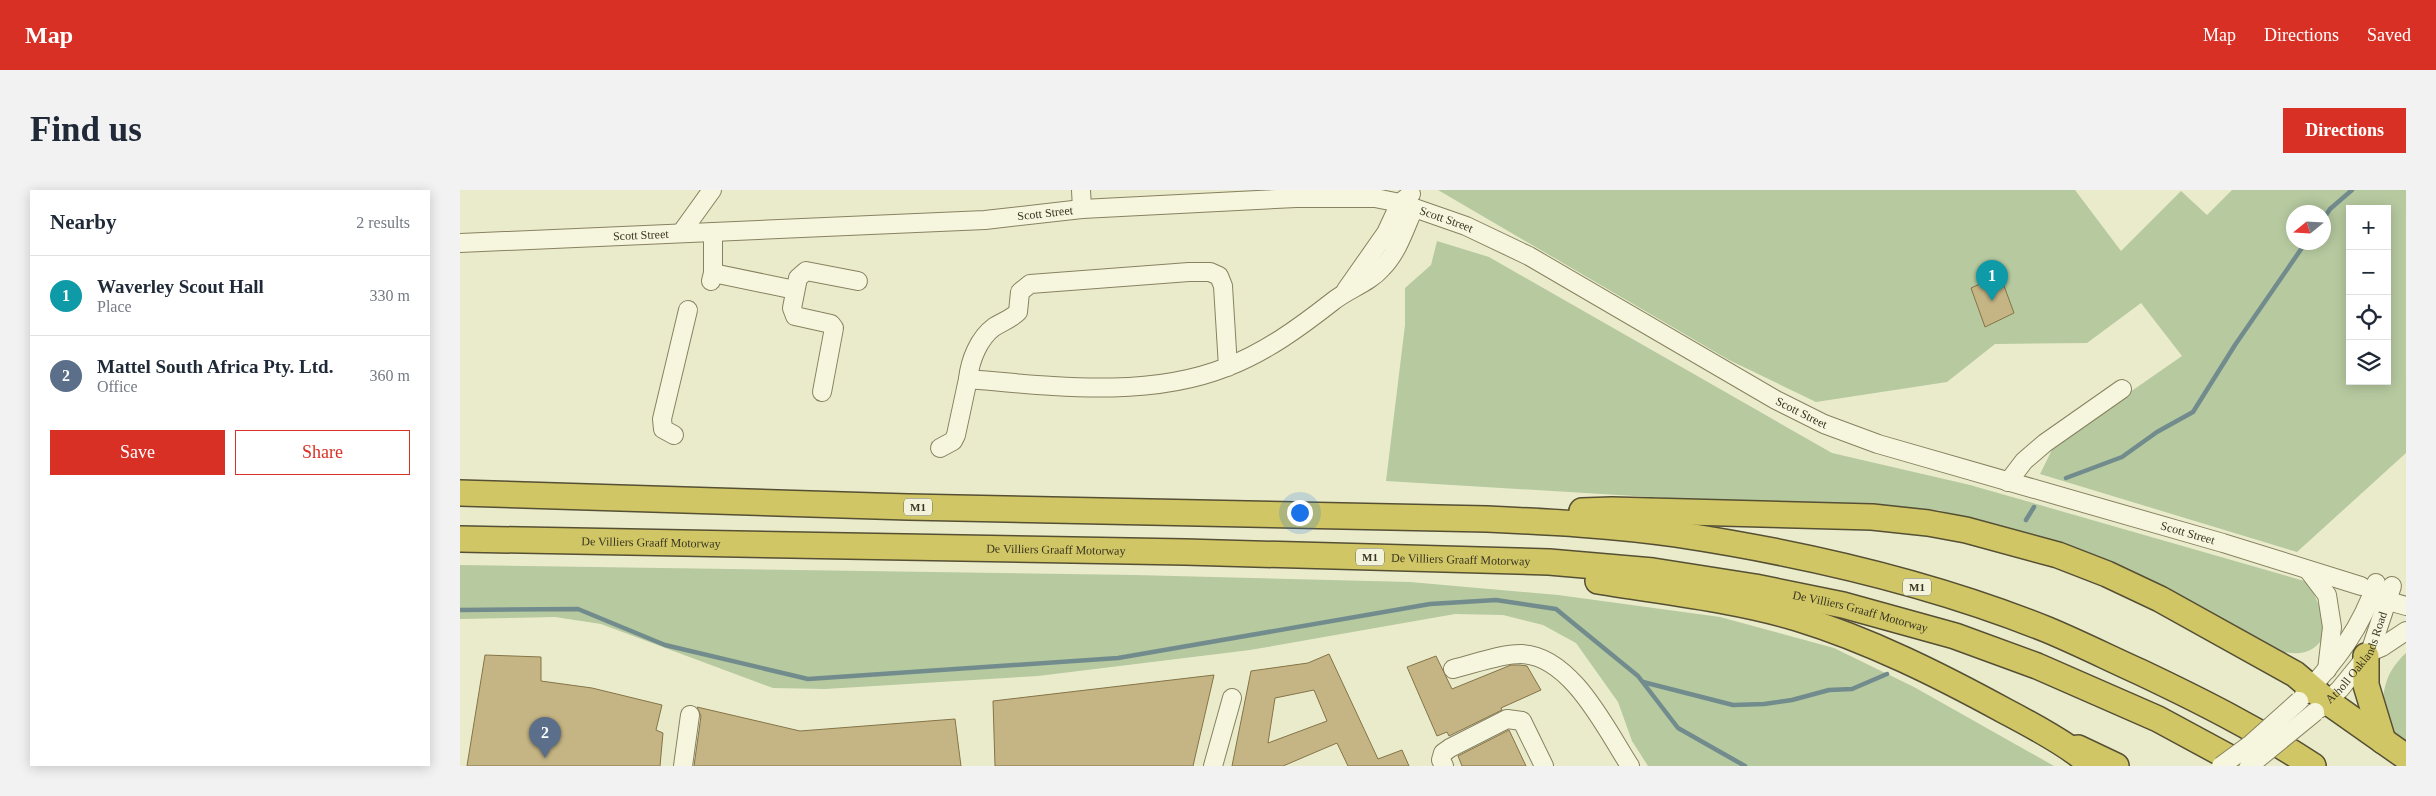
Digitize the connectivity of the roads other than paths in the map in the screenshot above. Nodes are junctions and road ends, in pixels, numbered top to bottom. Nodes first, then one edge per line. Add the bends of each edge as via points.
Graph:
1 (712, 190) edge
2 (1081, 190) edge
3 (1409, 199) edge
4 (1082, 209) junction
5 (713, 232) junction
6 (681, 233) junction
7 (460, 243) edge
8 (858, 281) dead end
9 (795, 290) junction
10 (688, 310) dead end
11 (1228, 367) junction
12 (968, 379) junction
13 (2122, 389) dead end
14 (822, 392) dead end
15 (674, 435) dead end
16 (940, 448) dead end
17 (2008, 482) junction
18 (460, 493) edge
19 (1487, 519) junction
20 (460, 539) edge
21 (1549, 562) junction
22 (2308, 570) junction
23 (2383, 590) edge
24 (2406, 606) edge
25 (2406, 631) edge
26 (2368, 654) junction
27 (1453, 668) dead end
28 (2316, 694) junction
29 (1232, 698) dead end
30 (690, 715) dead end
31 (2036, 728) junction
32 (2383, 740) junction
33 (2406, 757) edge
34 (683, 766) edge
35 (1213, 766) edge
36 (1444, 766) edge
37 (1544, 766) edge
38 (1630, 766) edge
39 (2091, 766) edge
40 (2116, 766) edge
41 (2220, 766) edge
42 (2245, 766) edge
43 (2249, 766) edge
44 (2313, 766) edge

1 - 6 street
2 - 4 street
3 - 4 street, Scott Street via 1296,198
3 - 11 street via 1398,245 1382,268 1280,340
3 - 17 street, Scott Street via 1529,256 1735,377 1824,424 1878,444
4 - 5 street, Scott Street via 985,220
5 - 6 street, Scott Street
5 - 9 street via 712,277
6 - 7 street, Scott Street
8 - 9 street via 806,271 798,278
9 - 14 street via 792,308 795,316 826,322 834,328
10 - 15 street via 662,419 663,429
11 - 12 street via 1144,386 1027,384
11 - 12 street via 1223,286 1219,276 1210,272 1189,272 1030,284 1020,292 1018,312 984,338 969,368
12 - 16 street via 956,434 952,441
13 - 17 street via 2045,443 2024,461
17 - 22 street, Scott Street
18 - 19 highway, M1 via 908,507
19 - 28 highway via 1612,510 1818,514 1928,523 1966,530 2058,555 2107,574 2200,620 2295,674
19 - 44 highway, M1 via 1578,524 1755,547 1842,565 1954,598 2047,630 2206,703
20 - 21 highway, De Villiers Graaff Motorway / M1
21 - 31 highway via 1596,581 1797,618 1909,663
21 - 42 highway, De Villiers Graaff Motorway / M1 via 1653,572 1755,587 1843,605 1955,636 2036,666 2158,719
22 - 23 street, Scott Street
22 - 28 street via 2327,595 2332,627
23 - 24 street, Atholl Oaklands Road
23 - 26 street, Atholl Oaklands Road
23 - 28 street, Atholl Oaklands Road
25 - 26 street
26 - 28 street, Atholl Oaklands Road
26 - 32 highway via 2366,685
27 - 38 street via 1519,654 1535,655 1563,671 1583,694
28 - 32 highway
28 - 41 street, Atholl Oaklands Road, bridge
28 - 43 street, Atholl Oaklands Road, bridge
29 - 35 street
30 - 34 street
31 - 39 highway
31 - 40 highway
32 - 33 highway
36 - 37 street via 1441,760 1450,748 1507,719 1522,720

